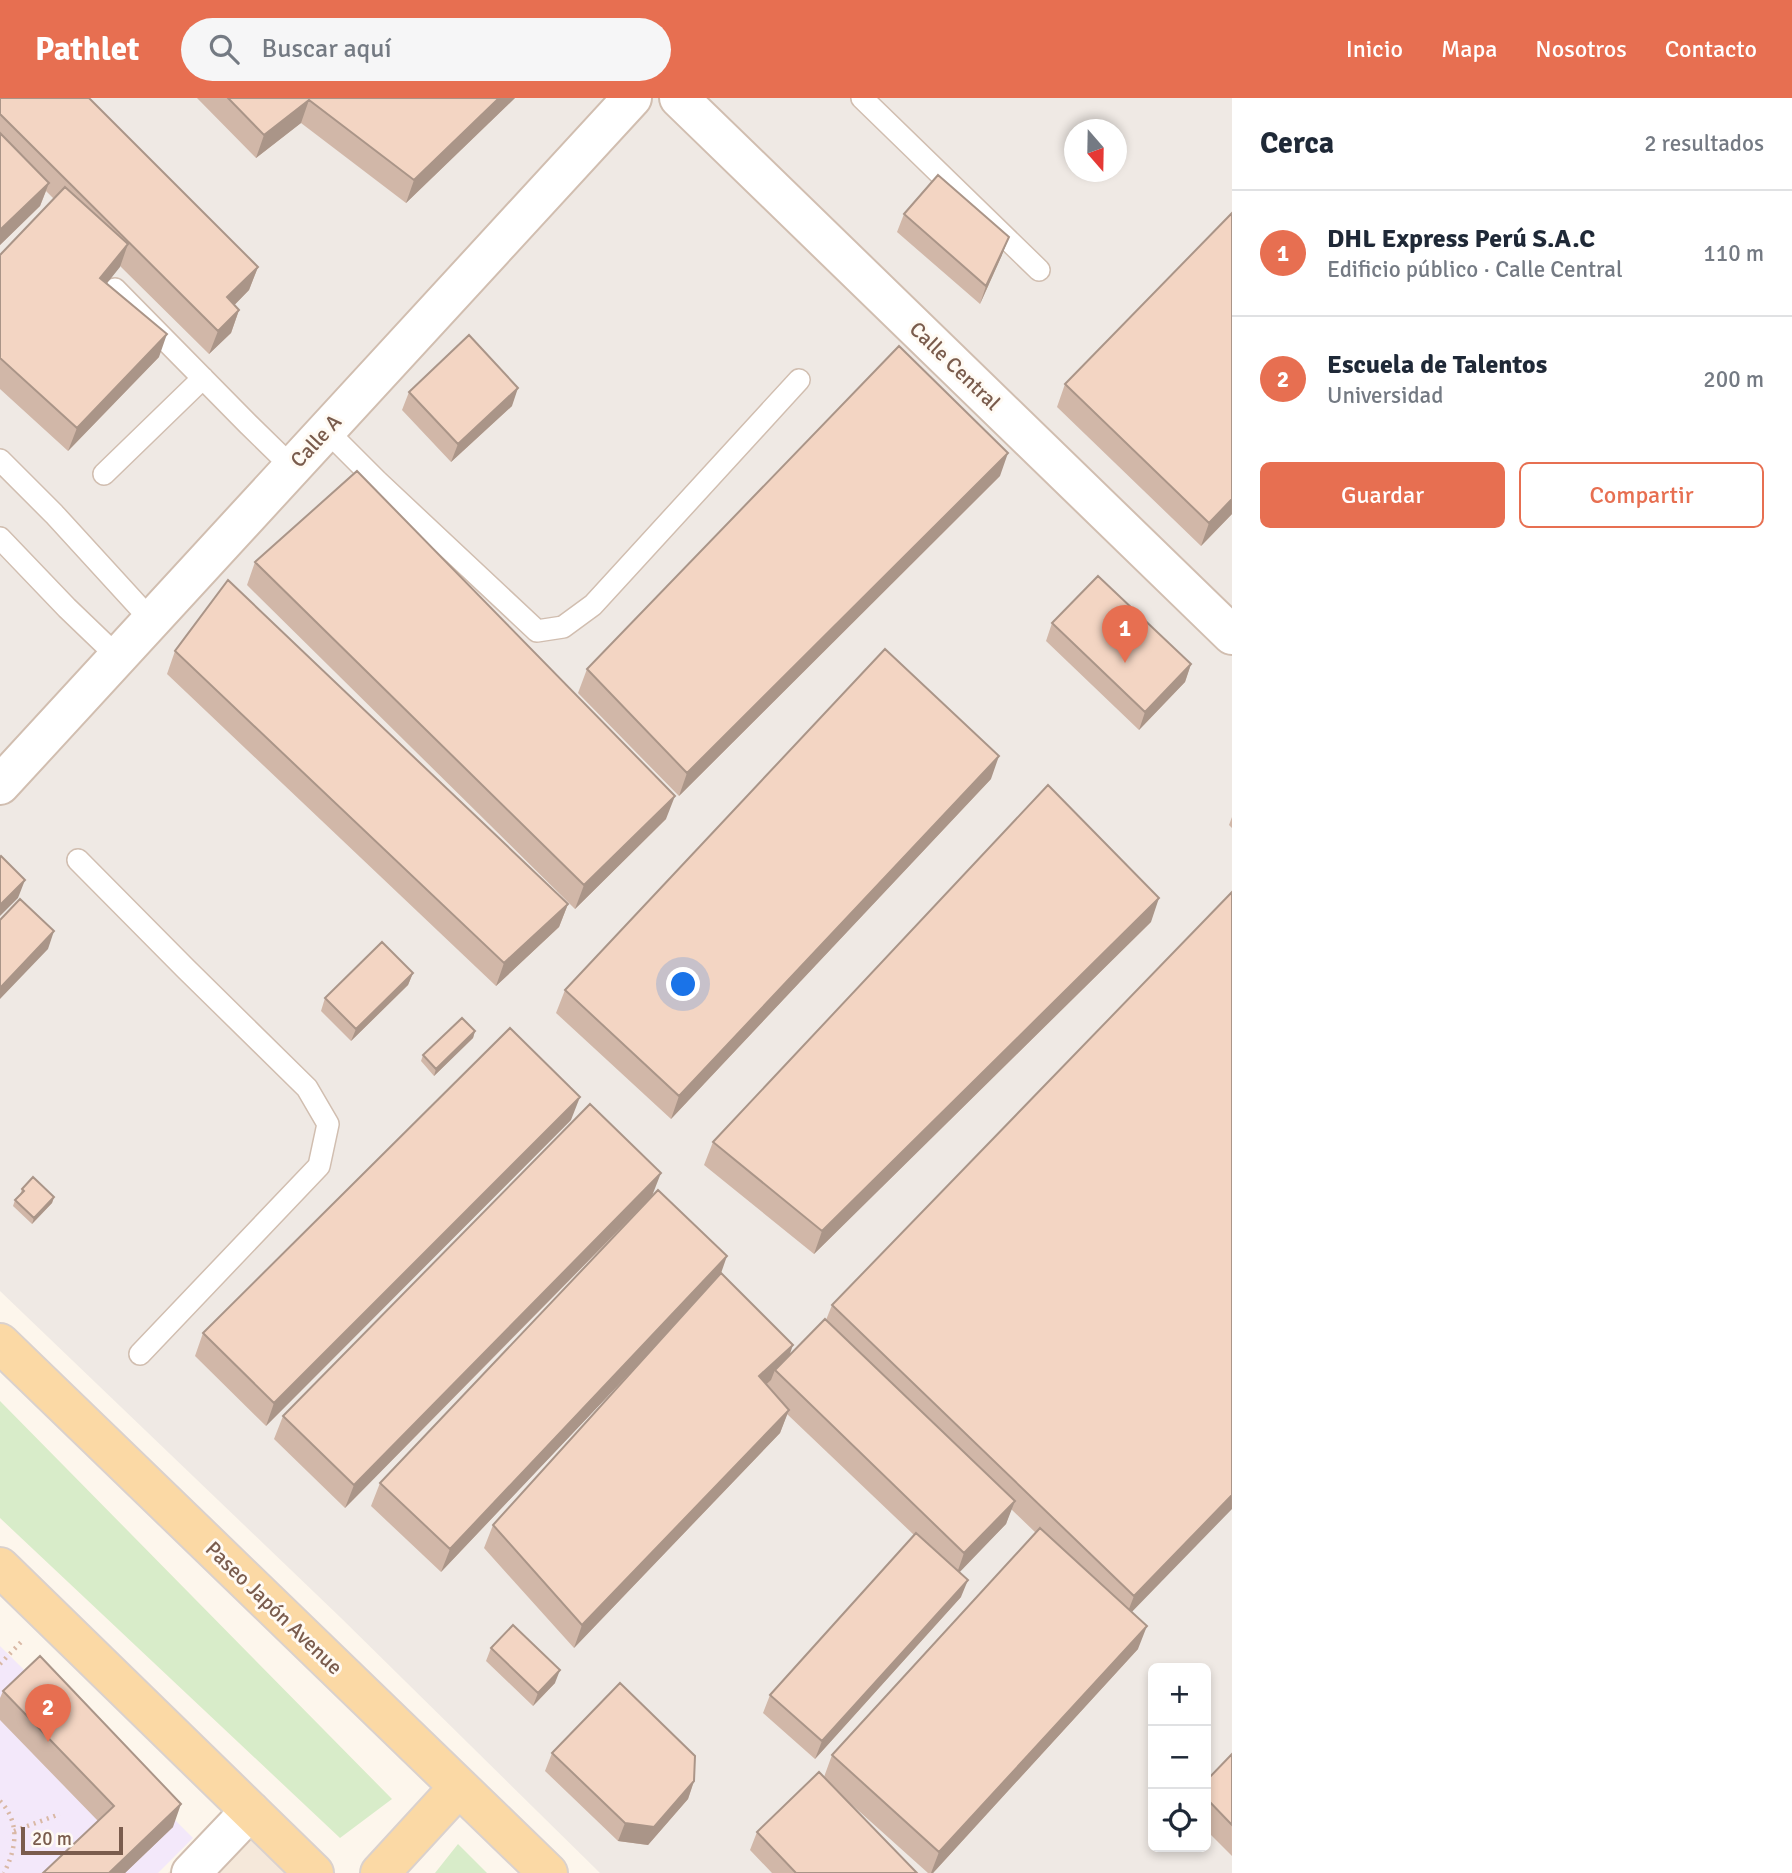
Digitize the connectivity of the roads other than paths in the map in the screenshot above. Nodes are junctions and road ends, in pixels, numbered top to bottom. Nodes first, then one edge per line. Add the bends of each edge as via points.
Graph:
1 (632, 98) edge
2 (679, 98) edge
3 (877, 103) edge
4 (1039, 270) dead end
5 (115, 289) edge
6 (203, 378) junction
7 (799, 380) dead end
8 (326, 430) junction
9 (0, 460) edge
10 (292, 467) junction
11 (104, 474) dead end
12 (0, 538) edge
13 (151, 620) junction
14 (1232, 635) edge
15 (118, 657) junction
16 (0, 785) edge
17 (78, 860) dead end
18 (0, 1343) edge
19 (140, 1354) dead end
20 (0, 1567) edge
21 (459, 1787) junction
22 (250, 1811) junction
23 (297, 1866) edge
24 (191, 1873) edge
25 (380, 1873) edge
26 (548, 1873) edge

1 - 8 street, Calle A
2 - 14 street, Calle Central
3 - 4 lane
5 - 6 lane
6 - 10 lane
6 - 11 lane
7 - 8 lane via 593,606 563,626 537,631
8 - 10 street, Calle A
9 - 13 lane
10 - 13 street, Calle A
12 - 15 lane
13 - 15 street, Calle A
15 - 16 street, Calle A
17 - 19 lane via 307,1088 328,1124 319,1166
18 - 21 main road, Paseo Japón Avenue
20 - 22 main road
21 - 25 main road
21 - 26 main road, Paseo Japón Avenue
22 - 23 main road
22 - 24 street

